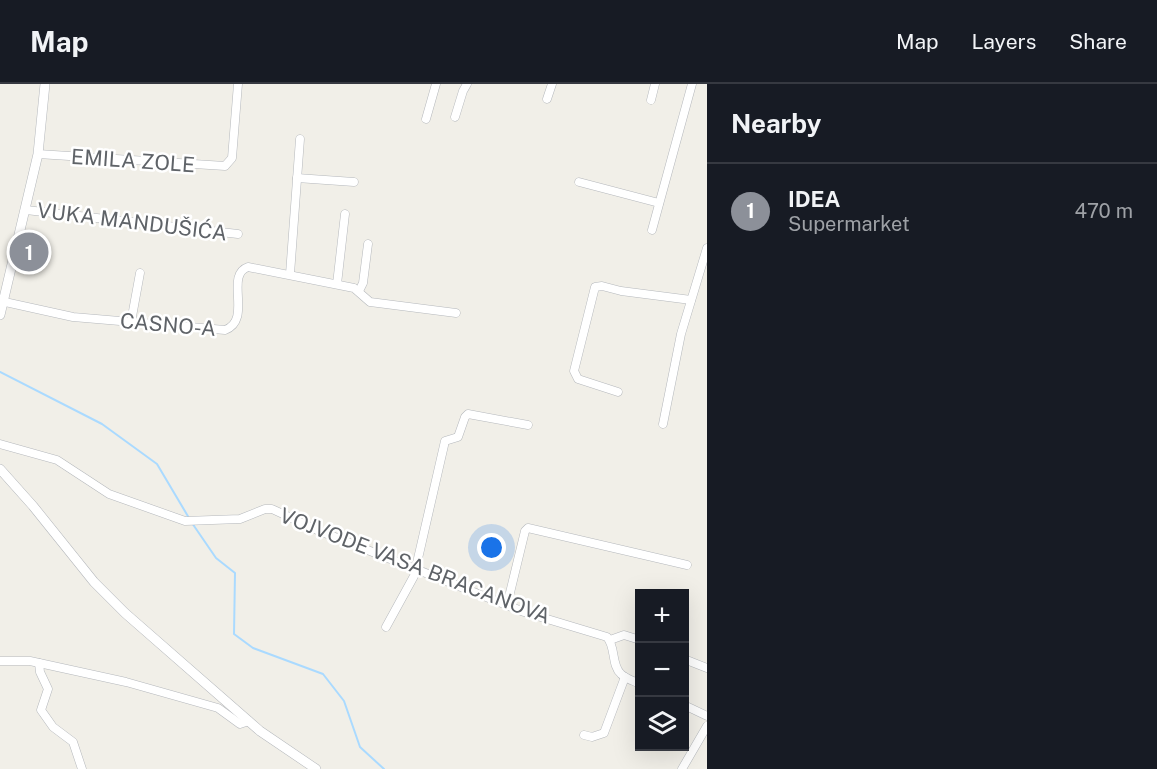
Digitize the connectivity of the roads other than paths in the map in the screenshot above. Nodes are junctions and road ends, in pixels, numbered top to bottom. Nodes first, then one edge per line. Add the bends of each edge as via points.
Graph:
1 (45, 84) edge
2 (238, 84) edge
3 (436, 84) edge
4 (467, 84) edge
5 (552, 84) edge
6 (656, 84) edge
7 (692, 84) edge
8 (547, 99) dead end
9 (651, 100) dead end
10 (455, 117) dead end
11 (426, 119) dead end
12 (300, 139) dead end
13 (38, 154) junction
14 (297, 178) junction
15 (354, 182) dead end
16 (579, 182) dead end
17 (659, 202) junction
18 (26, 210) junction
19 (345, 214) dead end
20 (652, 231) dead end
21 (238, 234) dead end
22 (368, 244) dead end
23 (707, 248) edge
24 (140, 273) dead end
25 (290, 274) junction
26 (337, 284) junction
27 (359, 291) junction
28 (691, 300) junction
29 (1, 301) edge
30 (456, 313) dead end
31 (0, 315) edge
32 (131, 322) junction
33 (618, 392) dead end
34 (663, 424) dead end
35 (528, 425) dead end
36 (0, 444) edge
37 (0, 469) edge
38 (687, 565) dead end
39 (415, 569) junction
40 (507, 605) junction
41 (386, 627) dead end
42 (635, 639) edge
43 (610, 640) junction
44 (0, 661) edge
45 (689, 661) edge
46 (39, 663) junction
47 (707, 668) edge
48 (625, 677) junction
49 (635, 682) edge
50 (689, 707) edge
51 (707, 716) edge
52 (249, 721) junction
53 (707, 726) edge
54 (584, 735) dead end
55 (82, 769) edge
56 (316, 769) edge
57 (682, 769) edge

1 - 13 street
2 - 13 street, EMILA ZOLE via 232,158 228,165
3 - 11 street
4 - 10 street
5 - 8 street
6 - 9 street
7 - 17 street
12 - 14 street
13 - 18 street
14 - 15 street
14 - 25 street
16 - 17 street
17 - 20 street
18 - 21 street, VUKA MANDUŠIĆA
18 - 29 street
19 - 26 street
22 - 27 street
23 - 28 street
24 - 32 street
25 - 26 street, CASNO-A
25 - 32 street, CASNO-A via 243,269 239,275 237,319 225,330
26 - 27 street, CASNO-A
27 - 30 street, CASNO-A via 376,304
28 - 33 street via 595,287 574,373 582,381
28 - 34 street
29 - 31 street
29 - 32 street, CASNO-A via 63,315
35 - 39 street via 468,414 458,437 446,440
36 - 39 street, VOJVODE VASA BRACANOVA via 57,460 109,494 184,521 240,519 268,509
37 - 52 street via 94,582
38 - 40 street via 528,528
39 - 40 street, VOJVODE VASA BRACANOVA
39 - 41 street
40 - 43 street, VOJVODE VASA BRACANOVA
42 - 43 street via 624,635
43 - 48 street via 618,670
44 - 46 street
45 - 47 street
46 - 52 street via 218,708 240,724
46 - 55 street via 48,689 41,710 53,727 73,742
48 - 49 street
48 - 54 street via 604,733
50 - 51 street
52 - 56 street
53 - 57 street

